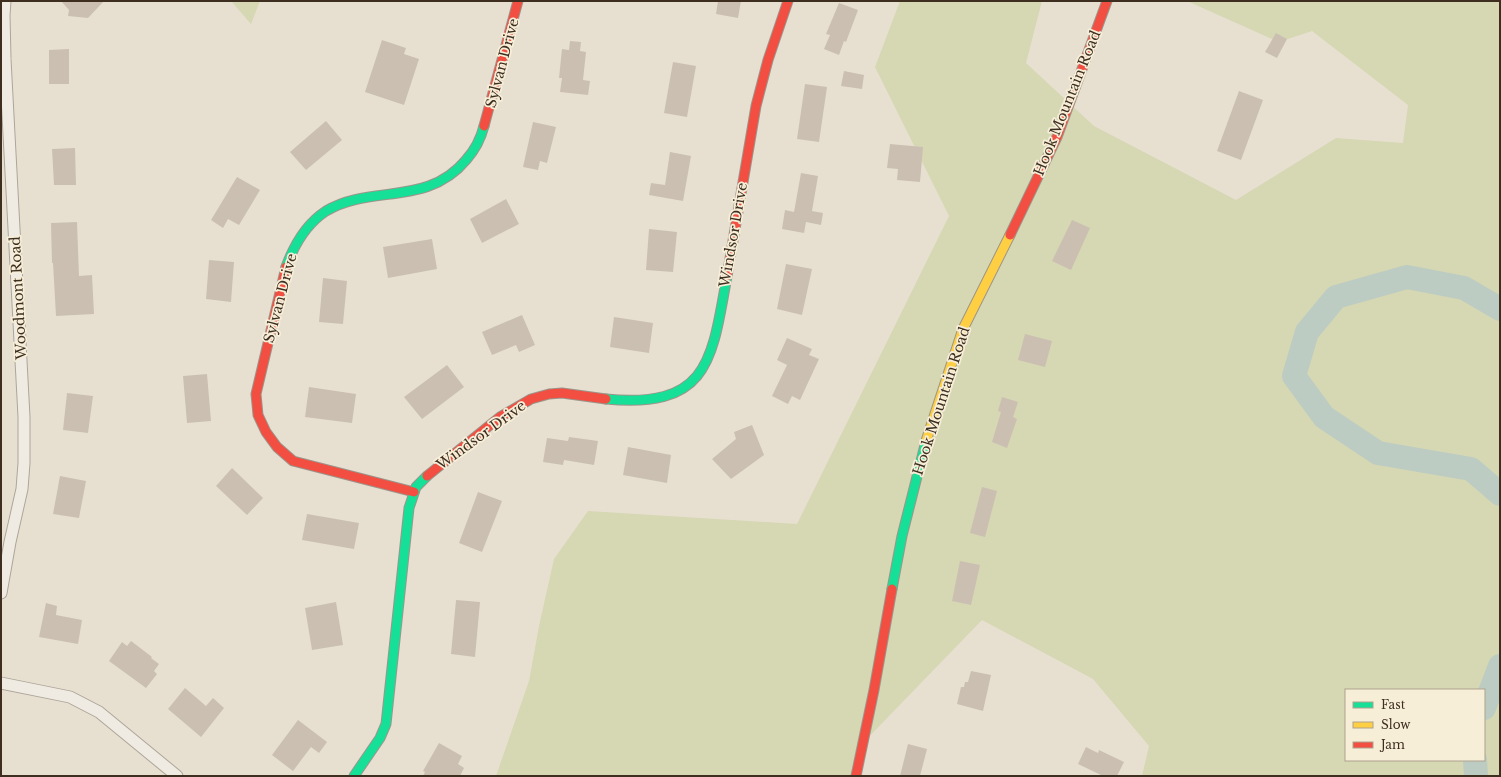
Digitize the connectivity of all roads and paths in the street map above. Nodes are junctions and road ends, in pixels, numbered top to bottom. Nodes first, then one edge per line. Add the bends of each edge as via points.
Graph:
1 (5, 1) edge
2 (518, 1) edge
3 (788, 1) edge
4 (1107, 1) edge
5 (414, 492) junction
6 (1, 593) edge
7 (1, 683) edge
8 (177, 776) edge
9 (354, 776) edge
10 (856, 776) edge

1 - 6 street, Woodmont Road via 5,59 24,424 22,489
2 - 5 street, Sylvan Drive via 483,131 476,148 458,169 444,180 427,188 335,206 319,216 295,243 282,277 256,394 258,412 268,437 293,461
3 - 5 street, Windsor Drive via 765,71 754,118 719,318 710,354 699,374 678,392 655,400 621,400 563,392 544,394 526,401 440,464 416,486
4 - 10 street, Hook Mountain Road via 1057,137 963,329 942,390 925,444 902,536
5 - 9 street, Windsor Drive via 409,508 386,724 380,738
7 - 8 street via 70,698 99,712

